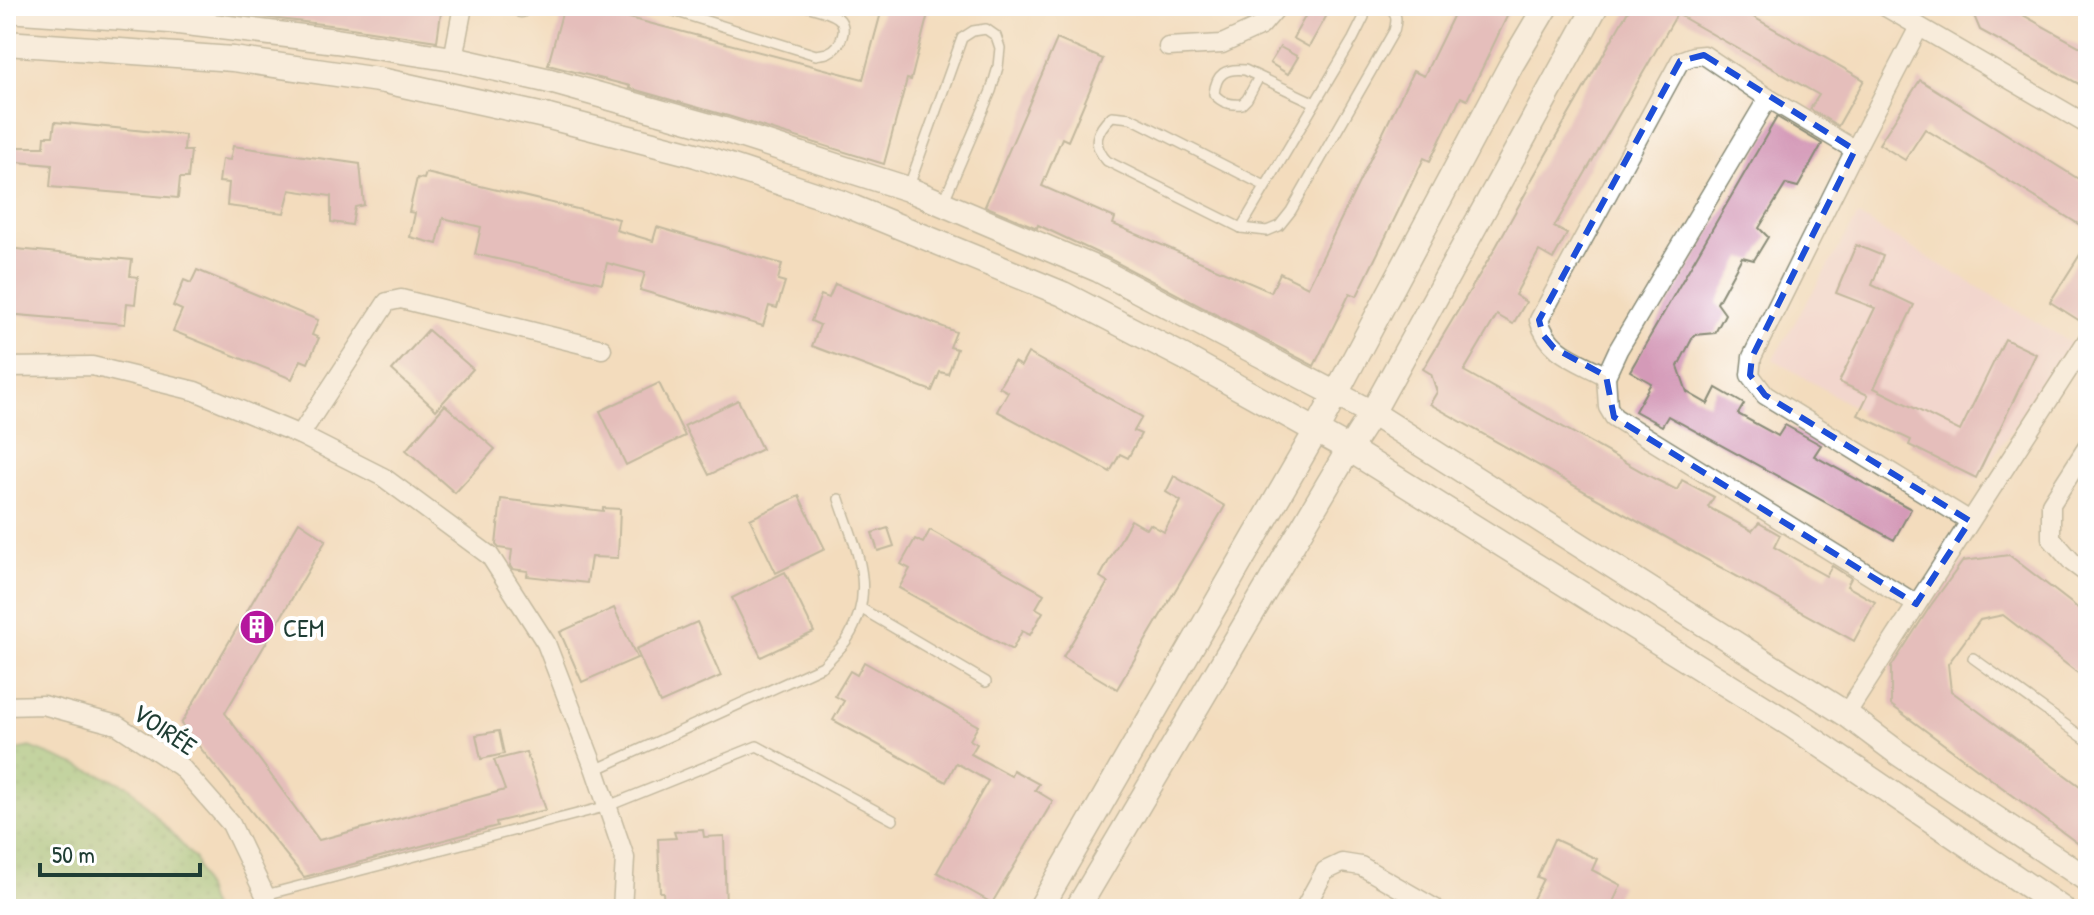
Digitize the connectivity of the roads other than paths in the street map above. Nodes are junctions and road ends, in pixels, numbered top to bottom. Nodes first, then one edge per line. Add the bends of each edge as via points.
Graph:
1 (463, 6) edge
2 (658, 6) edge
3 (806, 6) edge
4 (1278, 6) edge
5 (1364, 6) edge
6 (1387, 6) edge
7 (1546, 6) edge
8 (1596, 6) edge
9 (1884, 6) edge
10 (6, 10) edge
11 (1919, 27) junction
12 (6, 43) edge
13 (1168, 47) dead end
14 (453, 59) junction
15 (1259, 77) junction
16 (1768, 98) junction
17 (1315, 103) junction
18 (2088, 125) edge
19 (1855, 150) junction
20 (1265, 186) junction
21 (908, 189) junction
22 (943, 204) junction
23 (1241, 228) junction
24 (2088, 339) edge
25 (602, 349) dead end
26 (6, 367) edge
27 (1606, 376) junction
28 (1333, 395) junction
29 (1372, 413) junction
30 (1316, 431) junction
31 (300, 435) junction
32 (2088, 446) edge
33 (1349, 449) junction
34 (839, 499) dead end
35 (1970, 521) junction
36 (2088, 574) edge
37 (1916, 604) junction
38 (862, 609) junction
39 (1973, 658) dead end
40 (986, 682) dead end
41 (6, 706) edge
42 (1846, 714) junction
43 (2088, 741) edge
44 (595, 770) junction
45 (608, 806) junction
46 (893, 820) dead end
47 (2088, 880) edge
48 (266, 902) edge
49 (622, 909) edge
50 (1040, 909) edge
51 (1077, 909) edge
52 (1304, 909) edge
53 (1436, 909) edge
54 (2062, 909) edge

1 - 14 street
2 - 3 lane via 816,55 828,53 839,43 842,21
4 - 13 street via 1261,26 1222,44
5 - 17 lane via 1353,39
6 - 23 lane via 1397,19 1394,31 1291,211 1267,231
7 - 28 main road
8 - 29 main road
9 - 11 street
10 - 14 main road via 170,21
11 - 18 street
11 - 19 street
12 - 30 main road via 233,59 385,81 696,155 842,203 1063,294
14 - 21 main road via 710,126
15 - 15 lane via 1233,69 1215,83 1214,94 1220,101 1242,104
15 - 17 lane
16 - 19 street
16 - 27 street
16 - 27 street via 1704,55 1680,61 1539,320 1554,348
17 - 20 lane
19 - 35 street via 1752,357 1750,375 1765,395
20 - 23 lane
20 - 23 lane via 1131,118 1112,116 1101,126 1098,152 1107,161
21 - 22 main road
21 - 22 lane via 962,38 986,29 1000,48 998,67
22 - 28 main road via 1099,270
24 - 35 street
25 - 31 street via 401,299 387,302
26 - 31 street via 92,366 195,391
27 - 37 street via 1614,417
28 - 29 main road
28 - 30 main road
29 - 33 main road
29 - 42 main road
30 - 33 main road
30 - 50 main road
31 - 44 street via 383,477 490,556 546,643
32 - 36 street via 2051,504 2051,538
33 - 51 main road
33 - 54 main road via 1793,726
34 - 38 lane via 863,573
35 - 37 street
37 - 42 street
38 - 40 lane
38 - 44 lane via 847,640 823,666
39 - 43 lane
41 - 48 street, VOIRÉE via 43,705 117,725 181,767 231,824
42 - 47 main road
44 - 45 street
45 - 46 lane via 757,746
45 - 48 lane
45 - 49 street via 625,858
52 - 53 street via 1325,871 1342,863 1361,866

